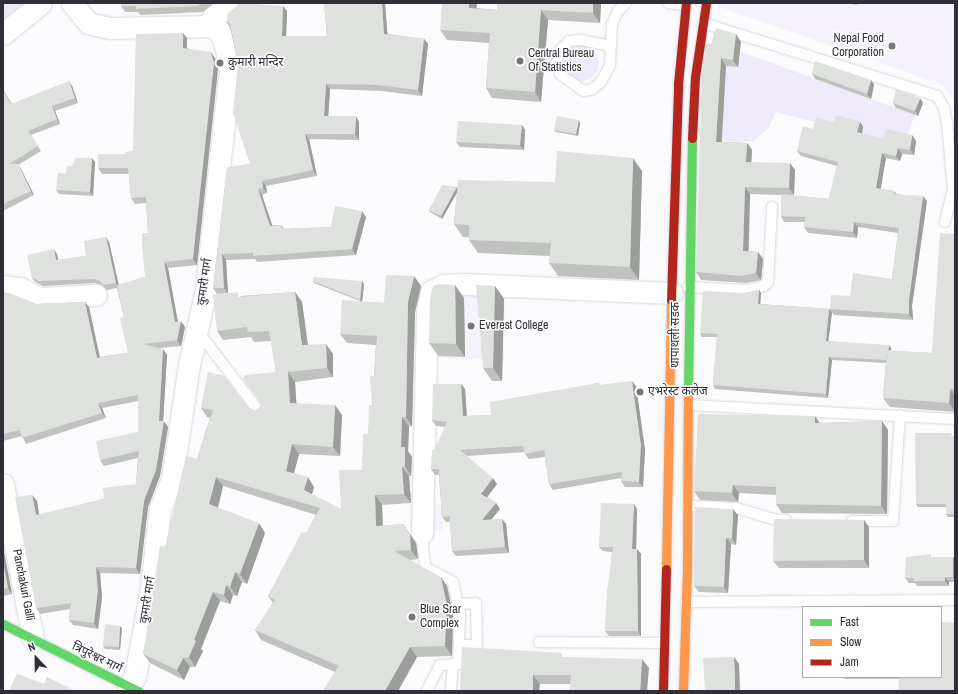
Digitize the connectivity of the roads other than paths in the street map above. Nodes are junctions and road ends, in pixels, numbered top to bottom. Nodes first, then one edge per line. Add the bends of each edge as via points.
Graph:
1 (41, 3) edge
2 (72, 3) edge
3 (234, 3) edge
4 (626, 3) edge
5 (668, 3) edge
6 (706, 3) edge
7 (686, 4) edge
8 (703, 23) junction
9 (210, 26) junction
10 (3, 34) edge
11 (611, 46) junction
12 (954, 189) edge
13 (772, 207) dead end
14 (945, 222) dead end
15 (3, 286) edge
16 (680, 290) junction
17 (96, 295) dead end
18 (197, 330) junction
19 (688, 405) junction
20 (260, 414) edge
21 (900, 415) junction
22 (955, 419) edge
23 (3, 484) edge
24 (687, 506) junction
25 (796, 520) edge
26 (841, 521) edge
27 (422, 533) joint
28 (955, 600) edge
29 (686, 602) junction
30 (459, 604) junction
31 (3, 624) edge
32 (33, 640) junction
33 (539, 642) dead end
34 (663, 643) junction
35 (460, 645) junction
36 (452, 664) junction
37 (133, 689) edge
38 (427, 691) edge
39 (451, 691) edge
40 (663, 691) edge
41 (683, 691) edge

1 - 10 street
2 - 9 street via 88,23 110,28
3 - 9 street via 213,17
4 - 11 lane via 618,11 612,24
5 - 7 lane
6 - 8 highway, थापाथली सडक
7 - 16 highway, थापाथली सडक via 675,141
8 - 12 lane via 937,96 944,108 947,123
8 - 16 highway, थापाथली सडक via 695,76
9 - 18 street, कुमारी मार्ग via 219,31 224,41 230,68 206,290
11 - 11 lane via 578,40 569,41 559,51 557,64 560,74 583,91 594,88 607,74
12 - 14 lane
13 - 16 lane via 768,282 764,286 747,290
15 - 17 street via 20,288 40,298
16 - 19 highway, थापाथली सडक
16 - 27 street via 464,284 444,285 431,291 427,312
16 - 34 highway, थापाथली सडक
18 - 20 lane
18 - 37 street, कुमारी मार्ग via 172,479 160,508
19 - 21 lane
19 - 24 highway, थापाथली सडक
21 - 22 lane
21 - 26 lane via 893,521
23 - 32 street, Panchakuri Galli
24 - 25 lane via 737,508 773,519
24 - 29 highway, थापाथली सडक
27 - 30 lane via 425,567 453,582
28 - 29 lane
29 - 41 highway, थापाथली सडक
30 - 35 lane
30 - 35 lane via 476,603 476,645
31 - 32 highway, त्रिपुरेश्वर मार्ग
32 - 37 highway, त्रिपुरेश्वर मार्ग
33 - 34 lane
34 - 40 highway, थापाथली सडक
35 - 36 lane via 458,664
36 - 38 lane via 440,665
36 - 39 lane

